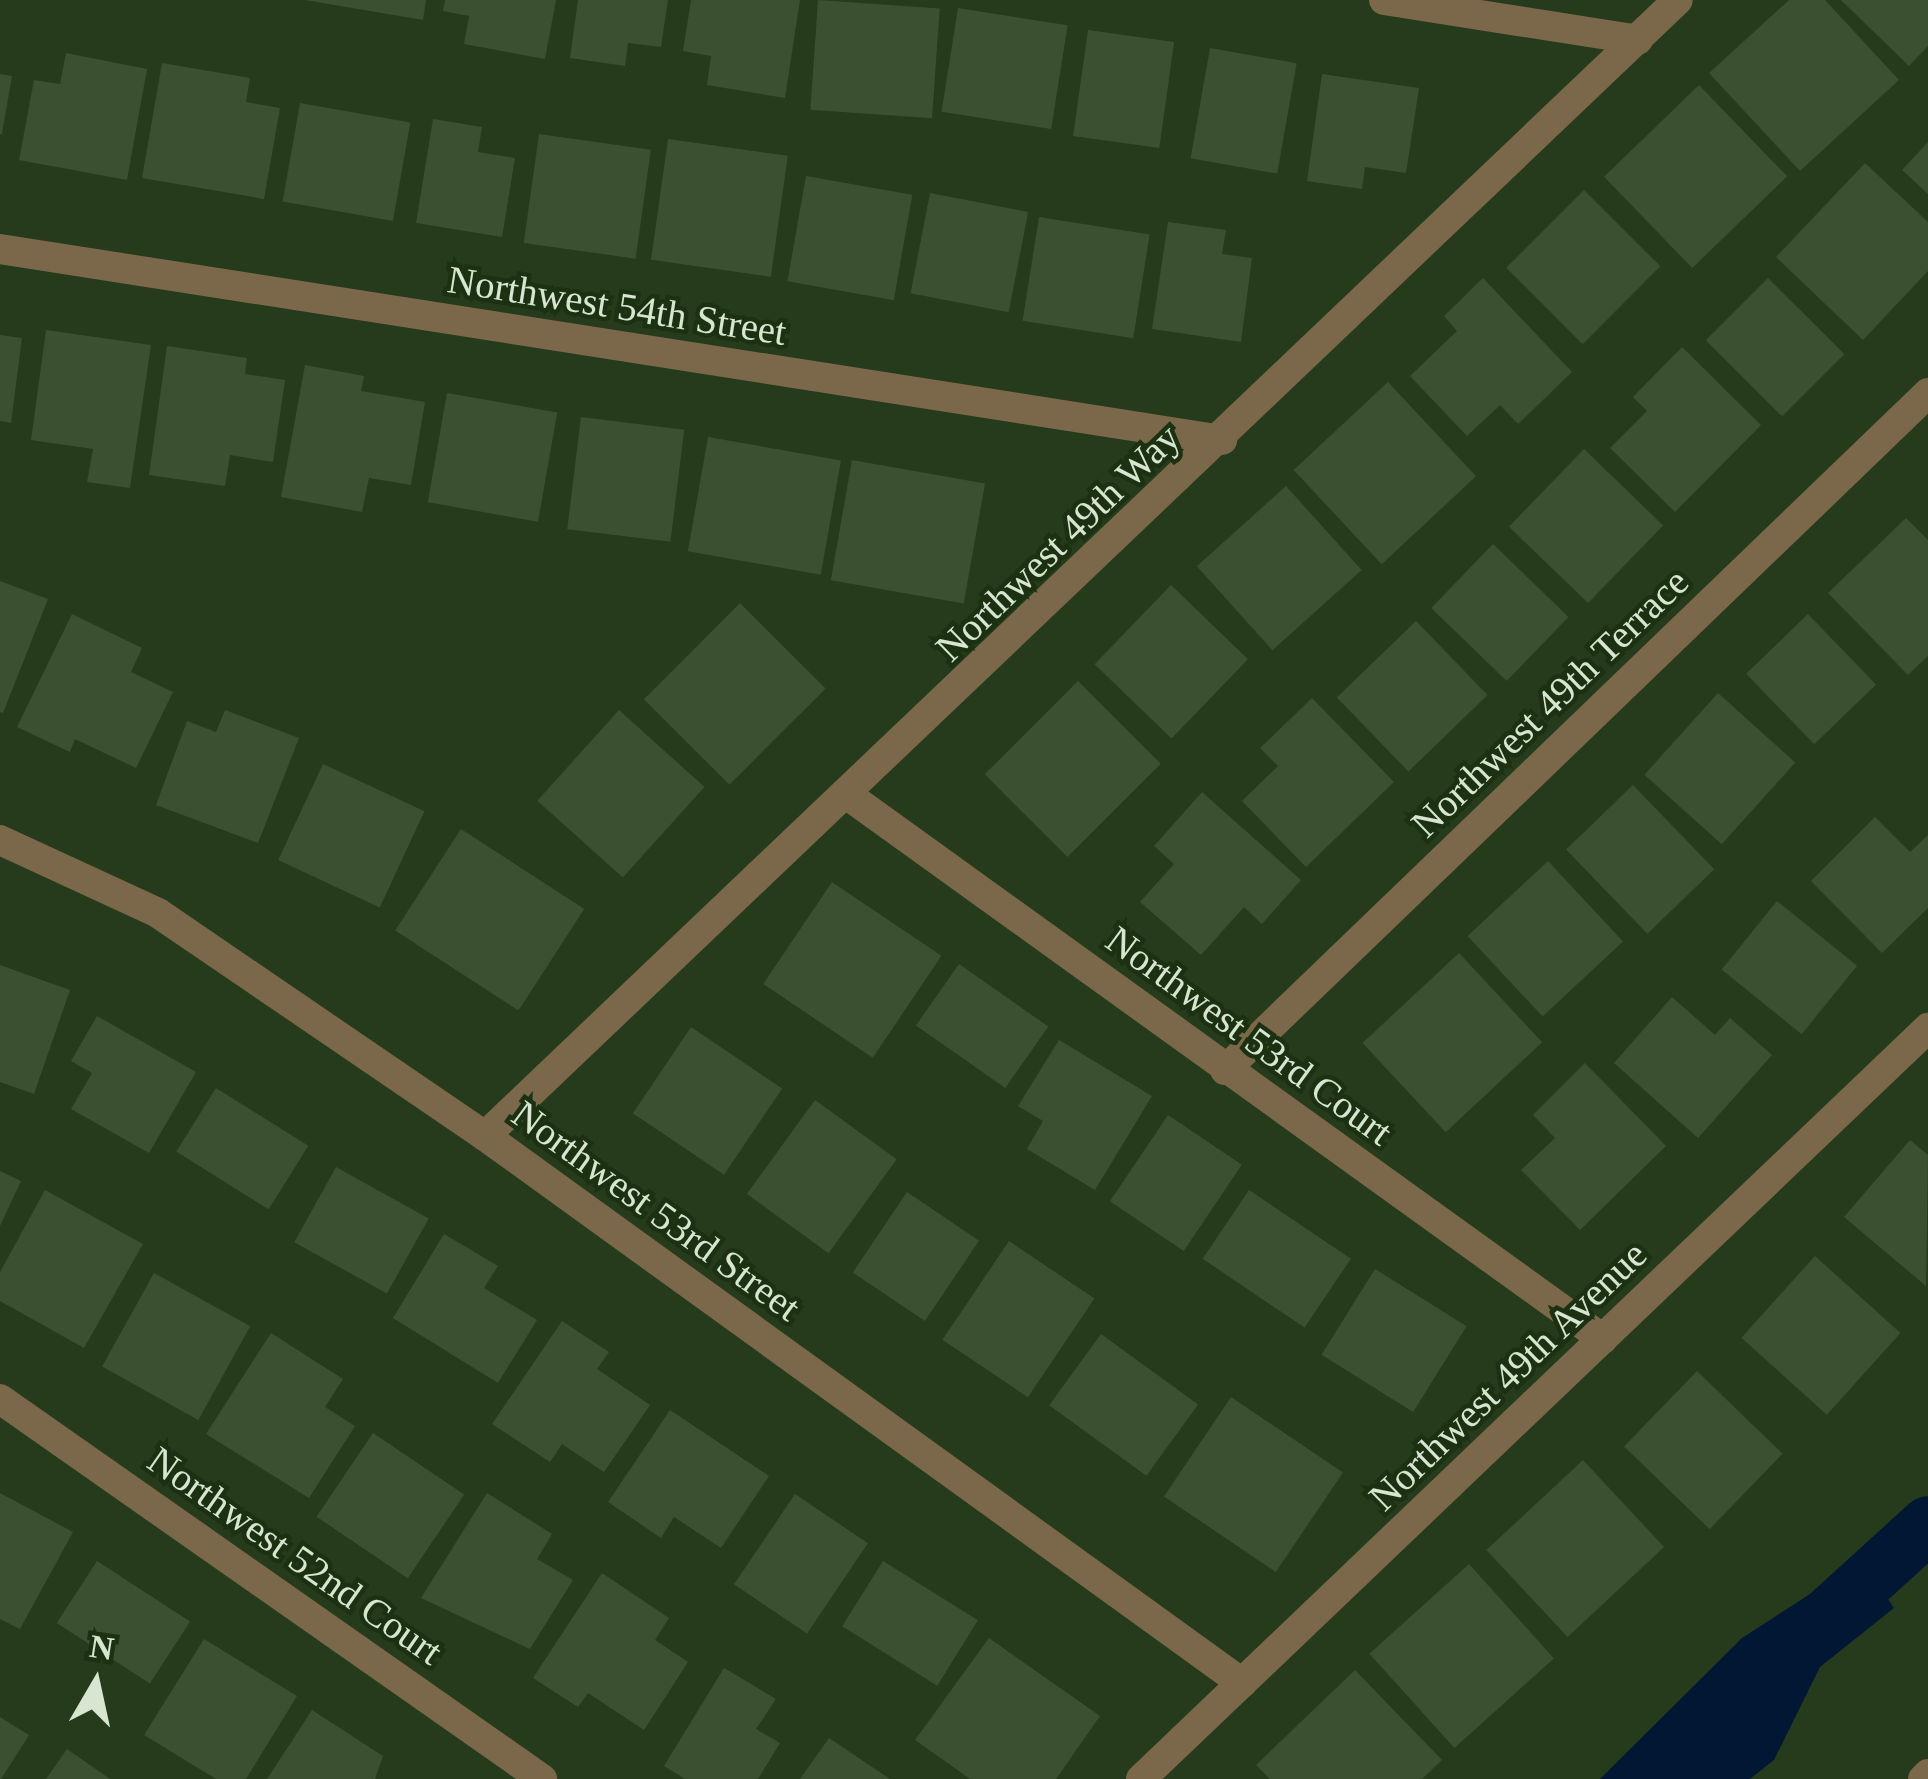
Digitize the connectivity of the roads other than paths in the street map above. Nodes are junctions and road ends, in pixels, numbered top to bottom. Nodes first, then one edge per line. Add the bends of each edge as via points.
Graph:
1 (1384, 0) edge
2 (1678, 0) edge
3 (1638, 40) junction
4 (0, 249) edge
5 (1928, 393) edge
6 (1222, 440) junction
7 (849, 796) junction
8 (0, 840) edge
9 (1928, 1028) edge
10 (1225, 1070) junction
11 (485, 1136) junction
12 (1603, 1339) junction
13 (0, 1399) edge
14 (1242, 1683) junction
15 (542, 1779) edge
16 (1141, 1779) edge

1 - 3 street
2 - 3 street, Northwest 49th Way
3 - 6 street, Northwest 49th Way
4 - 6 street, Northwest 54th Street
5 - 10 street, Northwest 49th Terrace
6 - 7 street, Northwest 49th Way
7 - 10 street, Northwest 53rd Court
7 - 11 street, Northwest 49th Way
8 - 11 street, Northwest 53rd Street via 158,913
9 - 12 street, Northwest 49th Avenue
10 - 12 street, Northwest 53rd Court
11 - 14 street, Northwest 53rd Street
12 - 14 street, Northwest 49th Avenue
13 - 15 street, Northwest 52nd Court
14 - 16 street, Northwest 49th Avenue

